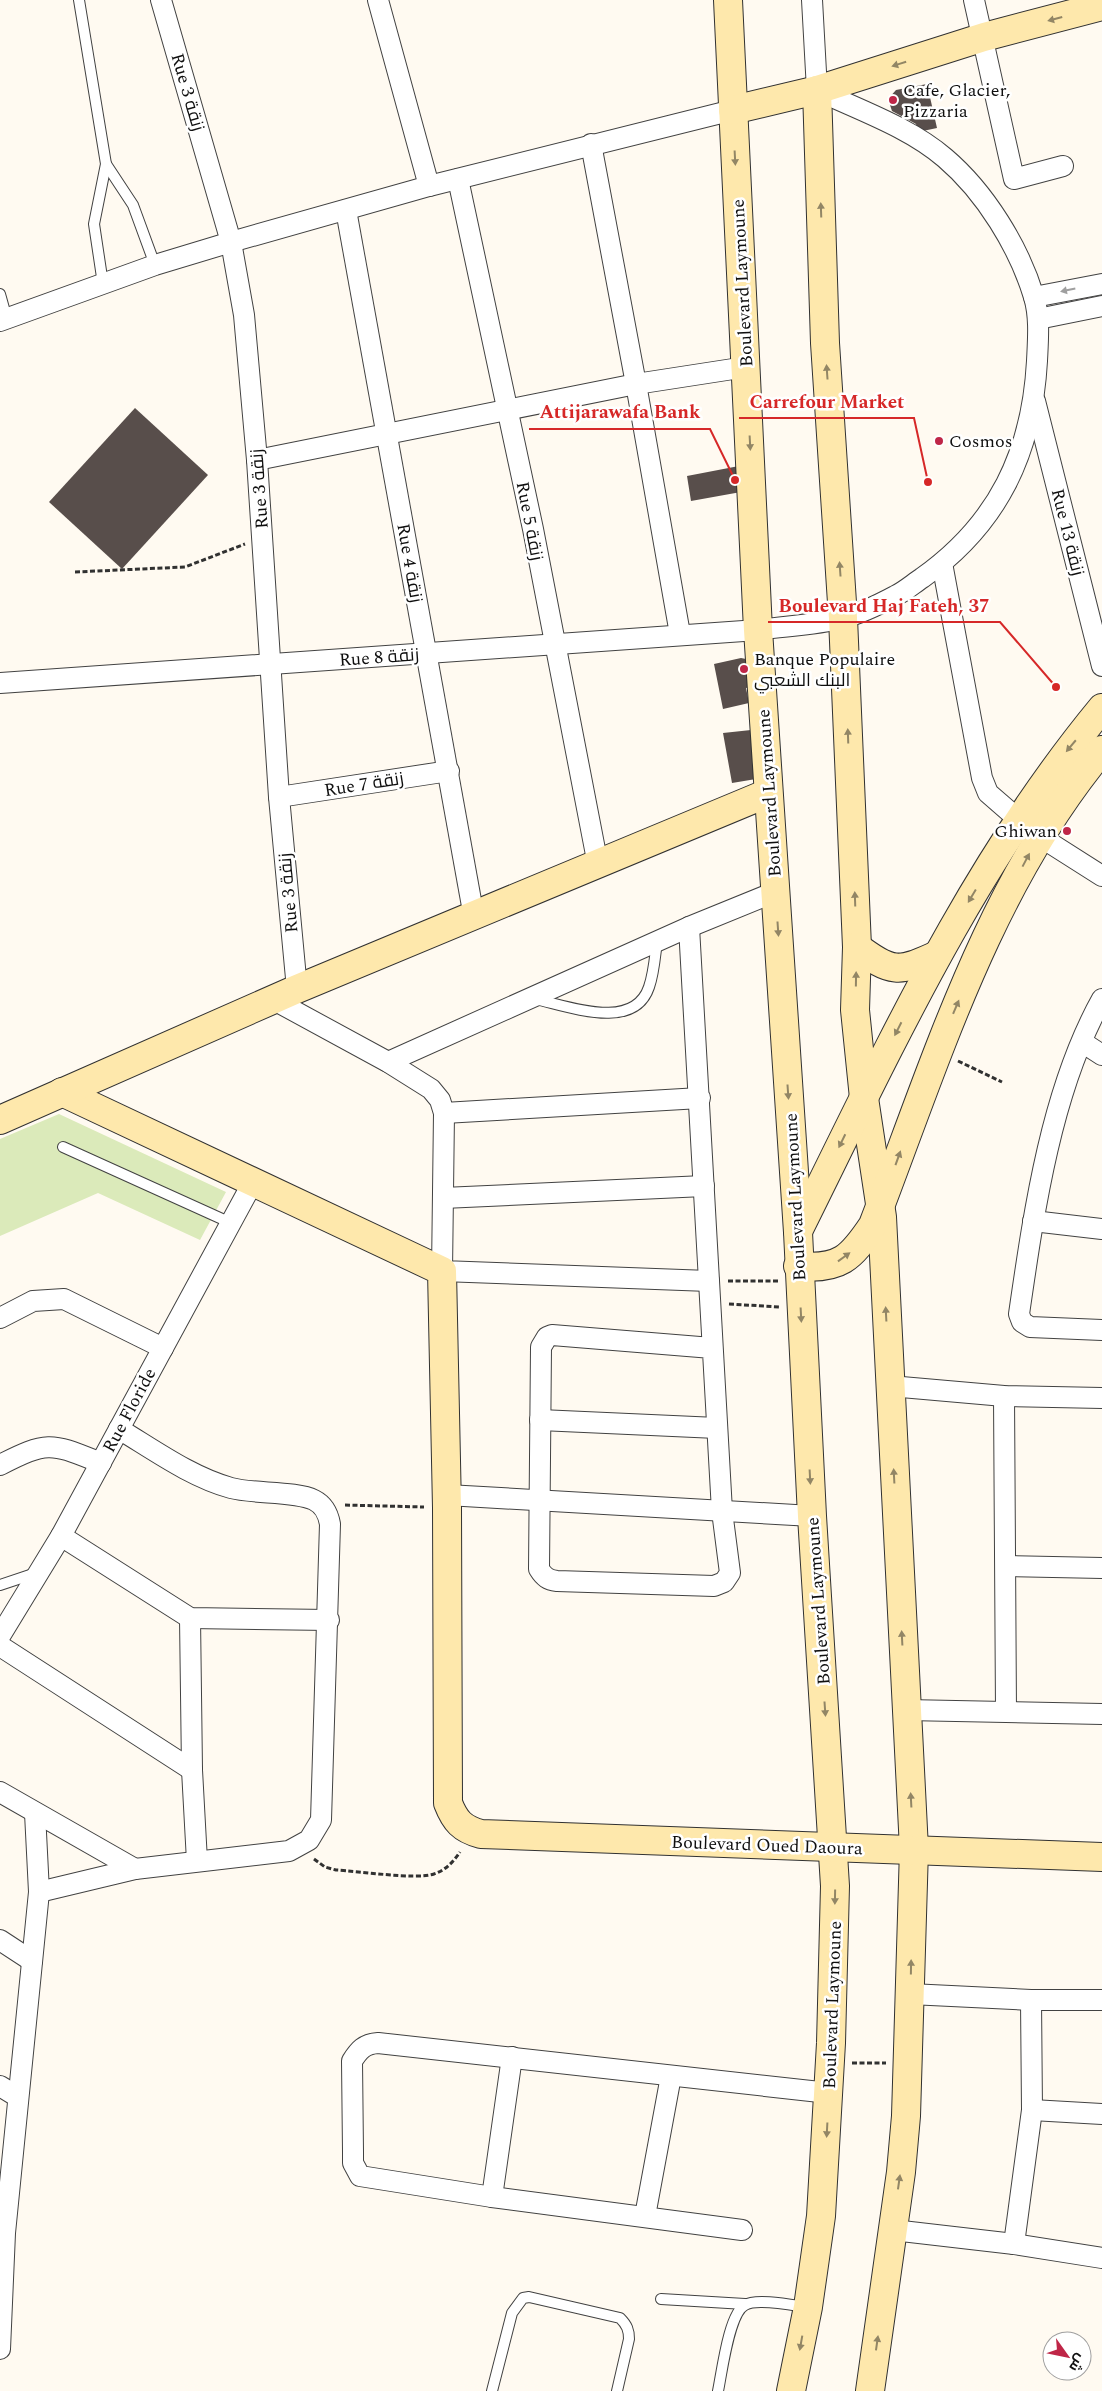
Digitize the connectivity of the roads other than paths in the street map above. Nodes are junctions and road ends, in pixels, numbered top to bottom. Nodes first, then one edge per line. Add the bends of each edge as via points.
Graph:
1 (79, 0) edge
2 (161, 0) edge
3 (378, 0) edge
4 (728, 0) edge
5 (812, 0) edge
6 (974, 0) edge
7 (1102, 6) edge
8 (984, 38) junction
9 (816, 90) junction
10 (733, 110) junction
11 (591, 144) junction
12 (106, 164) junction
13 (1064, 166) dead end
14 (458, 179) junction
15 (429, 186) junction
16 (346, 210) junction
17 (231, 242) junction
18 (155, 265) junction
19 (103, 284) junction
20 (1102, 284) edge
21 (0, 294) edge
22 (1034, 297) junction
23 (1102, 306) edge
24 (1038, 319) junction
25 (4, 320) edge
26 (746, 367) junction
27 (636, 384) junction
28 (1035, 399) junction
29 (508, 411) junction
30 (388, 433) junction
31 (258, 460) junction
32 (942, 563) junction
33 (844, 618) junction
34 (758, 630) junction
35 (680, 634) junction
36 (553, 645) junction
37 (426, 654) junction
38 (272, 665) junction
39 (1102, 666) edge
40 (0, 683) edge
41 (1102, 708) edge
42 (1102, 750) edge
43 (449, 771) junction
44 (768, 794) junction
45 (279, 797) junction
46 (1029, 828) junction
47 (598, 865) junction
48 (1102, 876) edge
49 (775, 892) junction
50 (474, 917) junction
51 (689, 927) junction
52 (657, 941) junction
53 (857, 948) junction
54 (937, 955) junction
55 (286, 994) junction
56 (530, 998) junction
57 (1102, 999) edge
58 (1082, 1042) junction
59 (1102, 1055) edge
60 (388, 1062) junction
61 (62, 1092) junction
62 (700, 1098) junction
63 (864, 1098) junction
64 (444, 1113) junction
65 (0, 1120) edge
66 (64, 1147) dead end
67 (253, 1182) junction
68 (704, 1186) junction
69 (443, 1198) junction
70 (881, 1204) junction
71 (1033, 1221) junction
72 (230, 1223) junction
73 (1102, 1229) edge
74 (798, 1232) junction
75 (442, 1271) junction
76 (799, 1274) junction
77 (709, 1282) junction
78 (0, 1318) edge
79 (1102, 1330) edge
80 (163, 1348) junction
81 (712, 1348) junction
82 (890, 1386) junction
83 (1004, 1396) junction
84 (1102, 1398) edge
85 (540, 1420) junction
86 (717, 1428) junction
87 (119, 1429) junction
88 (101, 1463) junction
89 (0, 1465) edge
90 (539, 1500) junction
91 (447, 1501) junction
92 (722, 1511) junction
93 (812, 1516) junction
94 (61, 1536) junction
95 (1006, 1566) junction
96 (1102, 1568) edge
97 (39, 1572) junction
98 (0, 1585) edge
99 (190, 1618) junction
100 (329, 1620) junction
101 (0, 1636) edge
102 (0, 1646) edge
103 (906, 1710) junction
104 (1006, 1711) junction
105 (1102, 1714) edge
106 (192, 1770) junction
107 (0, 1792) edge
108 (34, 1813) junction
109 (834, 1849) junction
110 (914, 1849) junction
111 (1102, 1857) edge
112 (197, 1861) junction
113 (135, 1869) junction
114 (39, 1892) junction
115 (0, 1940) edge
116 (32, 1961) junction
117 (910, 1994) junction
118 (1031, 2000) junction
119 (1102, 2000) edge
120 (512, 2057) junction
121 (671, 2076) junction
122 (0, 2086) edge
123 (829, 2093) junction
124 (18, 2098) junction
125 (1032, 2110) junction
126 (1102, 2114) edge
127 (492, 2197) junction
128 (645, 2216) junction
129 (742, 2230) dead end
130 (893, 2230) junction
131 (3, 2232) edge
132 (1014, 2244) junction
133 (1102, 2258) edge
134 (661, 2299) dead end
135 (745, 2304) junction
136 (808, 2307) junction
137 (0, 2349) edge
138 (492, 2391) edge
139 (617, 2391) edge
140 (718, 2391) edge
141 (791, 2391) edge
142 (870, 2391) edge

1 - 12 lane
2 - 17 street, Rue 3 زنقة
3 - 15 street
4 - 10 street, Boulevard Laymoune
5 - 9 street
6 - 8 street
7 -> 8 street
8 -> 9 street
8 - 13 street via 1014,179
9 - 10 street
9 - 22 street via 905,132 945,158 985,201 1014,248
33 -> 9 street via 825,343
10 - 11 street
10 -> 26 street, Boulevard Laymoune
11 - 14 street
11 - 27 street
12 - 18 lane via 133,205
12 - 19 lane via 94,224
14 - 15 street
14 - 29 street, Rue 5 زنقة
15 - 16 street
16 - 17 street
16 - 30 street, Rue 4 زنقة
17 - 18 street
17 - 31 street, Rue 3 زنقة via 244,315
18 - 19 street
19 - 25 street
20 -> 22 street
21 - 25 lane
22 - 24 street
23 - 24 street
24 - 28 street
26 - 27 street
26 -> 34 street, Boulevard Laymoune
27 - 29 street
27 - 35 street
28 - 32 street, Rue 8 زنقة via 1023,444 1003,492 978,528
28 - 39 street, Rue 13 زنقة
29 - 30 street
29 - 36 street, Rue 5 زنقة
30 - 31 street
30 - 37 street, Rue 4 زنقة
31 - 38 street, Rue 3 زنقة
32 - 33 street, Rue 8 زنقة via 896,596
32 - 46 street via 982,778 988,793
33 - 34 street, Rue 8 زنقة
53 -> 33 street
34 - 35 street, Rue 8 زنقة
34 - 44 street, Boulevard Laymoune
35 - 36 street, Rue 8 زنقة
36 - 37 street, Rue 8 زنقة
36 - 47 street, Rue 5 زنقة
37 - 38 street, Rue 8 زنقة
37 - 43 street, Rue 4 زنقة
38 - 40 street, Rue 8 زنقة
38 - 45 street, Rue 3 زنقة
41 -> 46 street via 1062,757
42 - 46 street
43 - 45 street, Rue 7 زنقة
43 - 50 street, Rue 4 زنقة
44 - 47 street
44 - 49 street, Boulevard Laymoune
45 - 55 street, Rue 3 زنقة
46 - 48 street
46 -> 54 street
70 -> 46 street via 938,1052
47 - 50 street
49 - 51 street
49 -> 74 street, Boulevard Laymoune
50 - 55 street
51 - 52 street
51 - 62 street
52 - 56 street
52 - 56 lane via 649,988 640,1002 624,1012 599,1013
53 - 54 street via 891,968 916,966
63 -> 53 street via 856,1010
54 -> 63 street
55 - 60 street
55 - 61 street
56 - 60 street
57 - 58 street
58 - 59 street
58 - 71 street via 1060,1104
60 - 64 street via 431,1089 440,1100
61 - 65 street
61 - 67 street
62 - 64 street
62 - 68 street
63 - 70 street
63 -> 74 street
64 - 69 street
66 - 72 lane
67 - 72 street, Rue Floride
67 - 75 street
68 - 69 street
68 - 77 street
69 - 75 street
76 -> 70 street via 829,1267 844,1259 873,1225
82 -> 70 street
71 - 73 street
71 - 79 street via 1019,1314 1022,1322 1030,1327
72 - 80 street, Rue Floride
74 - 76 street, Boulevard Laymoune
75 - 77 street
75 - 91 street
76 -> 93 street, Boulevard Laymoune
77 - 81 street
78 - 80 street via 33,1301 64,1299
80 - 87 street, Rue Floride
81 - 85 street via 547,1337 541,1347
81 - 86 street
82 - 83 street
103 -> 82 street
83 - 84 street
83 - 95 street
85 - 86 street
85 - 90 street
86 - 92 street
87 - 88 street, Rue Floride
87 - 100 street via 214,1483 247,1492 309,1498 322,1505 330,1524
88 - 89 street via 60,1447 47,1446 29,1450
88 - 94 street, Rue Floride
90 - 91 street
90 - 92 street
90 - 92 street via 538,1569 549,1580 558,1581 714,1586 724,1582 730,1573
91 - 109 street, Boulevard Oued Daoura via 448,1803 458,1823 473,1832
92 - 93 street
93 -> 109 street, Boulevard Laymoune
94 - 97 street, Rue Floride
94 - 99 street
95 - 96 street
95 - 104 street
97 - 98 lane
97 - 101 street, Rue Floride
99 - 100 street
99 - 106 street
100 - 112 street via 321,1820 314,1834 288,1851
102 - 106 street
103 - 104 street
110 -> 103 street
104 - 105 street
106 - 112 street
107 - 108 street
108 - 113 street
108 - 114 street
109 - 110 street, Boulevard Oued Daoura
109 -> 123 street, Boulevard Laymoune via 834,1984
110 - 111 street, Boulevard Oued Daoura
117 -> 110 street
112 - 113 street
113 - 114 street
114 - 116 street
115 - 116 street
116 - 124 street
117 - 118 street
130 -> 117 street via 906,2116
118 - 119 street
118 - 125 street
120 - 121 street
120 - 127 street
120 - 127 street via 378,2043 359,2050 352,2061 352,2152 360,2176
121 - 123 street
121 - 128 street
122 - 124 street
123 -> 136 street, Boulevard Laymoune via 821,2216
124 - 131 street
125 - 126 street
125 - 132 street
127 - 128 street
128 - 129 street
130 - 132 street
142 -> 130 street
131 - 137 street
132 - 133 street
134 - 135 lane
135 - 136 lane via 758,2302
135 - 140 lane via 735,2314
136 -> 141 street, Boulevard Laymoune
138 - 139 lane via 512,2313 523,2298 529,2297 620,2318 626,2324 629,2339

